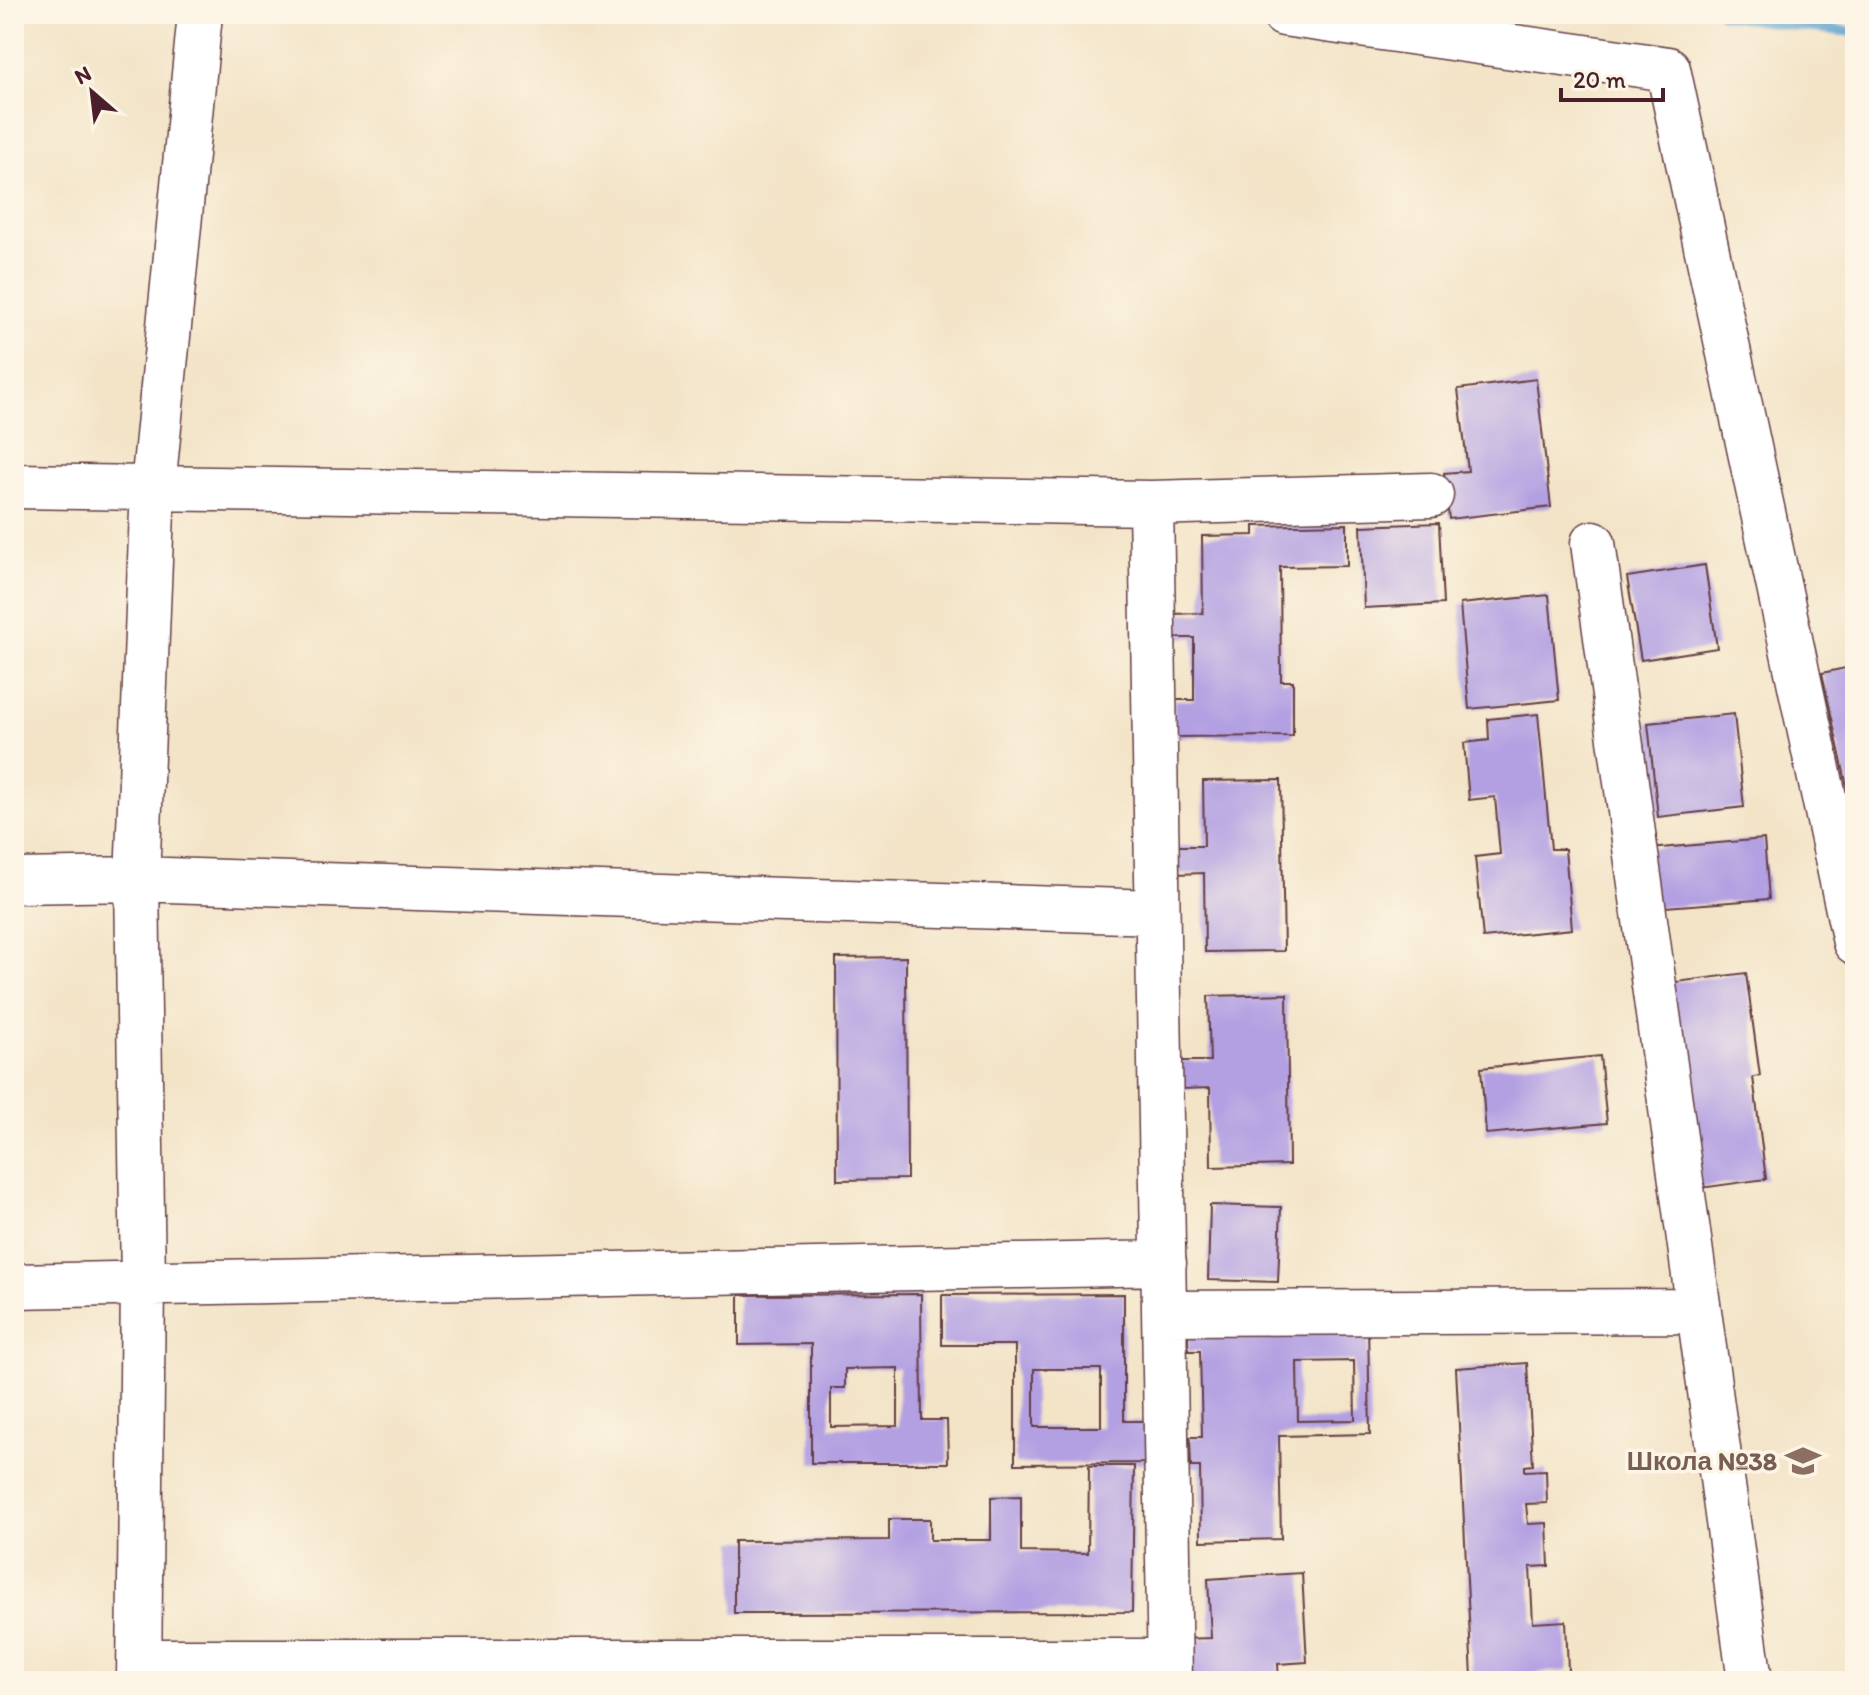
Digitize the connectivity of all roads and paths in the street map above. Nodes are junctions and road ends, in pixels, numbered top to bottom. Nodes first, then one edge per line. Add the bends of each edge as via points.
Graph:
1 (200, 14) edge
2 (1284, 14) edge
3 (14, 486) edge
4 (153, 487) junction
5 (1431, 495) dead end
6 (1151, 503) junction
7 (1593, 543) dead end
8 (137, 879) junction
9 (14, 881) edge
10 (1157, 912) junction
11 (1855, 942) edge
12 (1164, 1263) junction
13 (143, 1281) junction
14 (14, 1286) edge
15 (1699, 1311) junction
16 (1165, 1313) junction
17 (140, 1671) edge
18 (1169, 1671) edge
19 (1750, 1681) edge

1 - 4 street
2 - 11 street via 1668,69
3 - 4 street
4 - 6 street
4 - 8 street
5 - 6 street
6 - 10 street
7 - 15 street
8 - 9 street
8 - 10 street
8 - 13 street
10 - 12 street
12 - 13 street
12 - 16 street
13 - 14 street
13 - 17 street
15 - 16 street
15 - 19 street
16 - 18 street
17 - 18 street

